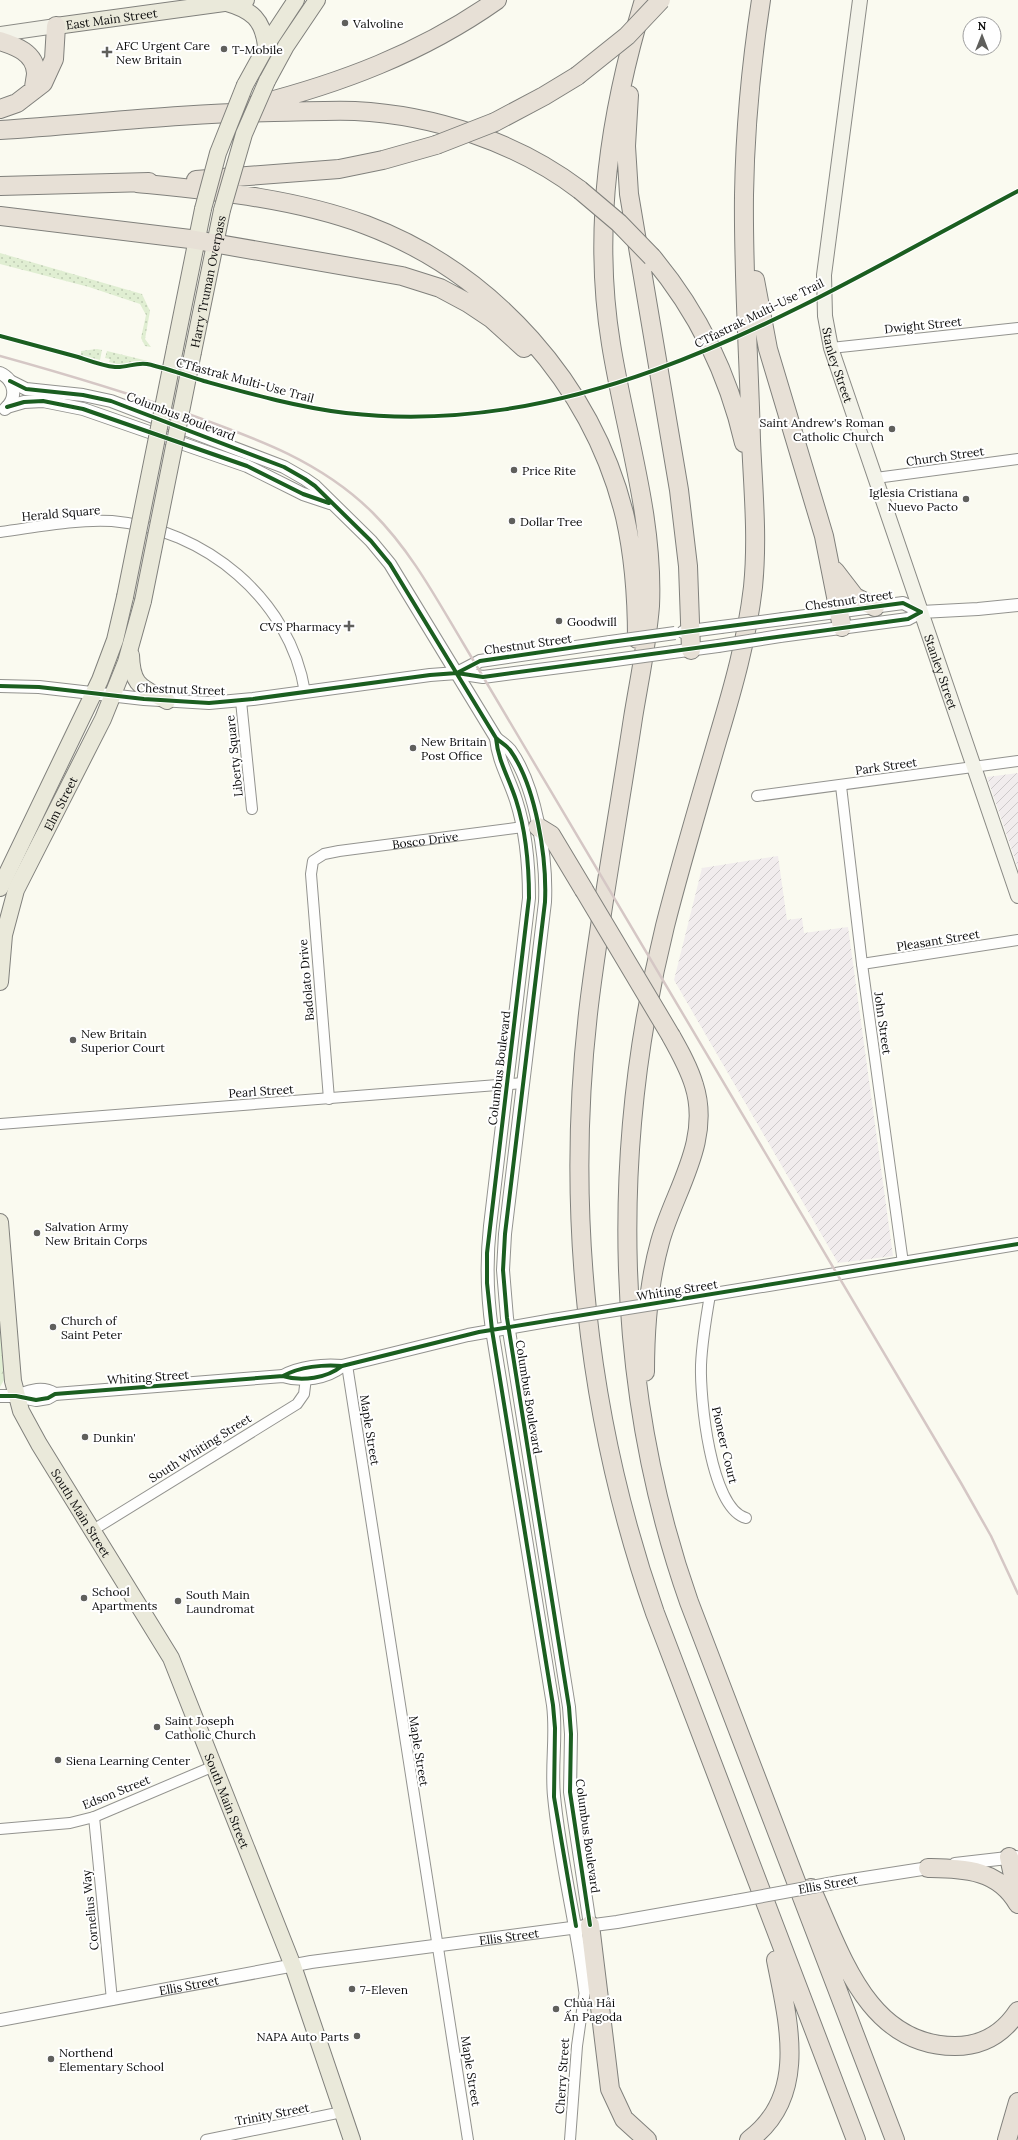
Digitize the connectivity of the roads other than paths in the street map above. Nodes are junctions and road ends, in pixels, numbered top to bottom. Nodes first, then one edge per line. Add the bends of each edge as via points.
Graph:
1 (246, 0) edge
2 (296, 0) edge
3 (317, 0) edge
4 (497, 0) edge
5 (661, 0) edge
6 (761, 0) edge
7 (860, 0) edge
8 (227, 3) junction
9 (642, 8) edge
10 (56, 26) junction
11 (0, 34) edge
12 (0, 41) edge
13 (266, 46) junction
14 (34, 89) junction
15 (0, 109) edge
16 (223, 113) junction
17 (0, 130) edge
18 (745, 153) junction
19 (137, 183) junction
20 (0, 186) edge
21 (0, 216) edge
22 (197, 240) junction
23 (214, 243) junction
24 (1018, 328) edge
25 (832, 348) junction
26 (0, 373) edge
27 (10, 381) junction
28 (132, 408) junction
29 (4, 409) edge
30 (133, 426) junction
31 (1018, 459) edge
32 (608, 467) junction
33 (876, 478) junction
34 (754, 492) junction
35 (331, 504) junction
36 (0, 532) edge
37 (830, 562) junction
38 (1018, 605) edge
39 (875, 607) junction
40 (921, 612) junction
41 (841, 619) junction
42 (683, 632) junction
43 (131, 647) junction
44 (691, 650) junction
45 (456, 673) junction
46 (0, 686) edge
47 (305, 692) junction
48 (94, 694) junction
49 (113, 696) junction
50 (637, 696) junction
51 (241, 700) junction
52 (168, 701) junction
53 (1018, 761) edge
54 (974, 766) junction
55 (841, 786) junction
56 (757, 796) dead end
57 (252, 809) dead end
58 (31, 823) junction
59 (531, 827) junction
60 (34, 854) junction
61 (314, 860) joint
62 (0, 888) edge
63 (1018, 896) edge
64 (5, 910) edge
65 (1018, 940) edge
66 (862, 964) junction
67 (0, 973) edge
68 (523, 1083) junction
69 (507, 1085) junction
70 (329, 1098) junction
71 (0, 1124) edge
72 (0, 1222) edge
73 (1018, 1244) edge
74 (903, 1263) junction
75 (710, 1295) junction
76 (508, 1328) junction
77 (492, 1330) junction
78 (344, 1365) junction
79 (283, 1376) junction
80 (306, 1378) junction
81 (0, 1396) edge
82 (16, 1396) junction
83 (643, 1427) junction
84 (746, 1518) dead end
85 (93, 1530) junction
86 (563, 1667) junction
87 (547, 1670) junction
88 (214, 1766) junction
89 (771, 1812) junction
90 (94, 1817) junction
91 (0, 1829) edge
92 (1014, 1857) edge
93 (928, 1868) junction
94 (1018, 1898) edge
95 (1018, 1904) edge
96 (770, 1920) junction
97 (583, 1926) junction
98 (438, 1946) junction
99 (293, 1966) junction
100 (585, 1990) junction
101 (112, 2000) junction
102 (1018, 2011) edge
103 (0, 2020) edge
104 (1018, 2102) edge
105 (342, 2112) junction
106 (206, 2140) edge
107 (352, 2140) edge
108 (468, 2140) edge
109 (570, 2140) edge
110 (627, 2140) edge
111 (647, 2140) edge
112 (749, 2140) edge
113 (856, 2140) edge
114 (894, 2140) edge
115 (1007, 2140) edge

1 - 8 main road, East Main Street
2 - 13 main road, Harry Truman Overpass
3 - 23 main road, Harry Truman Overpass, bridge via 286,46 267,81 244,134
4 - 16 highway via 435,39 374,68 322,87
5 - 19 highway, bridge via 627,36 577,76 495,122 436,145 383,160 339,168
6 - 18 highway via 751,75
7 - 25 main road, Stanley Street via 824,275 825,316
8 - 10 main road, East Main Street
8 - 13 main road via 257,19 263,30
9 - 42 highway via 628,111 628,184 679,490 688,566
9 - 50 highway via 613,126 603,229 608,329 643,504 650,570 649,620
10 - 11 main road, East Main Street
10 - 14 highway via 56,47 51,69 43,83
12 - 14 highway via 19,48 31,57 36,71
13 - 22 main road, Harry Truman Overpass, bridge via 245,85 219,149
14 - 15 highway via 17,103
16 - 17 highway
16 - 34 highway, bridge via 356,111 422,120 466,132 506,148 544,166 580,190 619,223 652,257 697,319 723,373 741,430
18 - 34 highway via 744,251
18 - 37 highway via 754,269 764,335
19 - 20 highway
19 - 32 highway via 244,195 314,209 378,230 440,262 490,298 538,349 575,398
21 - 22 highway
22 - 23 highway
22 - 48 main road, Harry Truman Overpass, bridge via 125,597 113,645
23 - 32 highway via 388,273 428,284 464,300 503,328 540,364 567,400
23 - 43 main road, Harry Truman Overpass, bridge via 143,601
24 - 25 street, Dwight Street
25 - 33 main road, Stanley Street
26 - 27 street, Columbus Boulevard
27 - 28 street, Columbus Boulevard via 26,389 87,396
27 - 29 street via 13,394
28 - 30 street
28 - 35 street, Columbus Boulevard via 284,467 306,479
29 - 30 street, Columbus Boulevard via 34,401 58,402
30 - 35 street, Columbus Boulevard via 247,466 303,494
31 - 33 street, Church Street
32 - 50 highway via 624,516 633,565 637,618
33 - 40 main road, Stanley Street
34 - 83 highway via 754,571 744,646 665,926 649,995 638,1065 630,1164 628,1238 632,1343
35 - 45 street, Columbus Boulevard via 370,540 386,559
36 - 47 street, Herald Square via 79,522 111,521 155,531 196,546 234,571 268,608 290,644
37 - 39 highway via 851,593
37 - 41 highway
38 - 40 street, Chestnut Street via 978,610
39 - 40 street, Chestnut Street via 903,603
39 - 41 street, Chestnut Street
40 - 41 street, Chestnut Street via 908,619
40 - 54 main road, Stanley Street
41 - 42 street, Chestnut Street, bridge via 783,619
41 - 44 street, Chestnut Street, bridge via 780,636
42 - 44 highway
42 - 45 street, Chestnut Street, bridge via 480,661
43 - 49 main road, Harry Truman Overpass
43 - 52 main road via 135,680 140,686
44 - 45 street, Chestnut Street, bridge via 483,677
45 - 47 street, Chestnut Street
45 - 59 street, Columbus Boulevard via 496,738 509,749 520,770 530,793
46 - 48 street, Chestnut Street via 39,687
47 - 51 street, Chestnut Street
48 - 49 street, Chestnut Street
48 - 58 main road, Elm Street
49 - 52 street, Chestnut Street
49 - 60 main road, Elm Street
50 - 96 highway via 592,985 585,1046 580,1195 588,1325 606,1440 633,1546 655,1613
51 - 52 street, Chestnut Street via 209,703
51 - 57 street, Liberty Square
53 - 54 street, Park Street
54 - 55 street, Park Street
54 - 63 main road, Stanley Street
55 - 56 street, Park Street
55 - 66 street, John Street
58 - 60 main road via 30,842
58 - 62 main road, Elm Street
59 - 61 street, Bosco Drive via 339,851 324,854
59 - 68 street, Columbus Boulevard via 545,874 545,902
59 - 69 street, Columbus Boulevard via 528,912
59 - 83 highway, bridge via 551,835 670,1036 694,1084 698,1105 699,1126 692,1155 662,1234 650,1286 646,1324 646,1399
60 - 64 main road, Elm Street
61 - 70 street, Badolato Drive via 310,874
64 - 67 main road, Elm Street
65 - 66 street, Pleasant Street
66 - 74 street, John Street
68 - 69 street, Pearl Street
68 - 76 street, Columbus Boulevard via 503,1254 503,1287
69 - 70 street, Pearl Street
69 - 77 street, Columbus Boulevard via 487,1259
70 - 71 street, Pearl Street
72 - 82 main road, South Main Street
73 - 74 street, Whiting Street
74 - 75 street, Whiting Street
75 - 76 street, Whiting Street, bridge
75 - 84 street, Pioneer Court via 701,1365 704,1422 723,1495 733,1510
76 - 77 street, Whiting Street
76 - 86 street, Columbus Boulevard
77 - 78 street, Whiting Street
77 - 87 street, Columbus Boulevard
78 - 79 street, Whiting Street via 292,1371
78 - 80 street, Whiting Street via 332,1373
78 - 98 street, Maple Street
79 - 80 street, Whiting Street via 294,1380
79 - 82 street, Whiting Street via 55,1394 36,1400
80 - 85 street, South Whiting Street via 303,1396 297,1404
81 - 82 street, Whiting Street
82 - 85 main road, South Main Street via 36,1438
83 - 89 highway via 658,1498 682,1582
85 - 88 main road, South Main Street via 166,1648
86 - 87 street
86 - 97 street, Columbus Boulevard via 571,1725 570,1796
87 - 97 street, Columbus Boulevard via 555,1725 554,1797
88 - 90 street, Edson Street
88 - 99 main road, South Main Street
89 - 102 highway via 790,1840 855,1983 870,2005 889,2024 907,2035 928,2043 963,2046 992,2038 1009,2024
89 - 114 highway
90 - 91 street, Edson Street via 70,1823
90 - 101 street, Cornelius Way
92 - 93 street, Ellis Street
92 - 94 highway
93 - 95 highway via 958,1869 988,1875 1006,1888
93 - 97 street, Ellis Street, bridge
96 - 112 highway via 787,2011 790,2038 788,2067 784,2092 777,2110 765,2126
96 - 113 highway
97 - 98 street, Ellis Street
97 - 100 street, Columbus Boulevard
97 - 111 highway via 610,2089 624,2119
98 - 99 street, Ellis Street
98 - 108 street, Maple Street
99 - 101 street, Ellis Street
99 - 105 main road, South Main Street
100 - 109 street, Cherry Street via 577,2042
100 - 110 highway via 598,2092 609,2117
101 - 103 street, Ellis Street
104 - 115 highway
105 - 106 street, Trinity Street
105 - 107 main road, South Main Street

